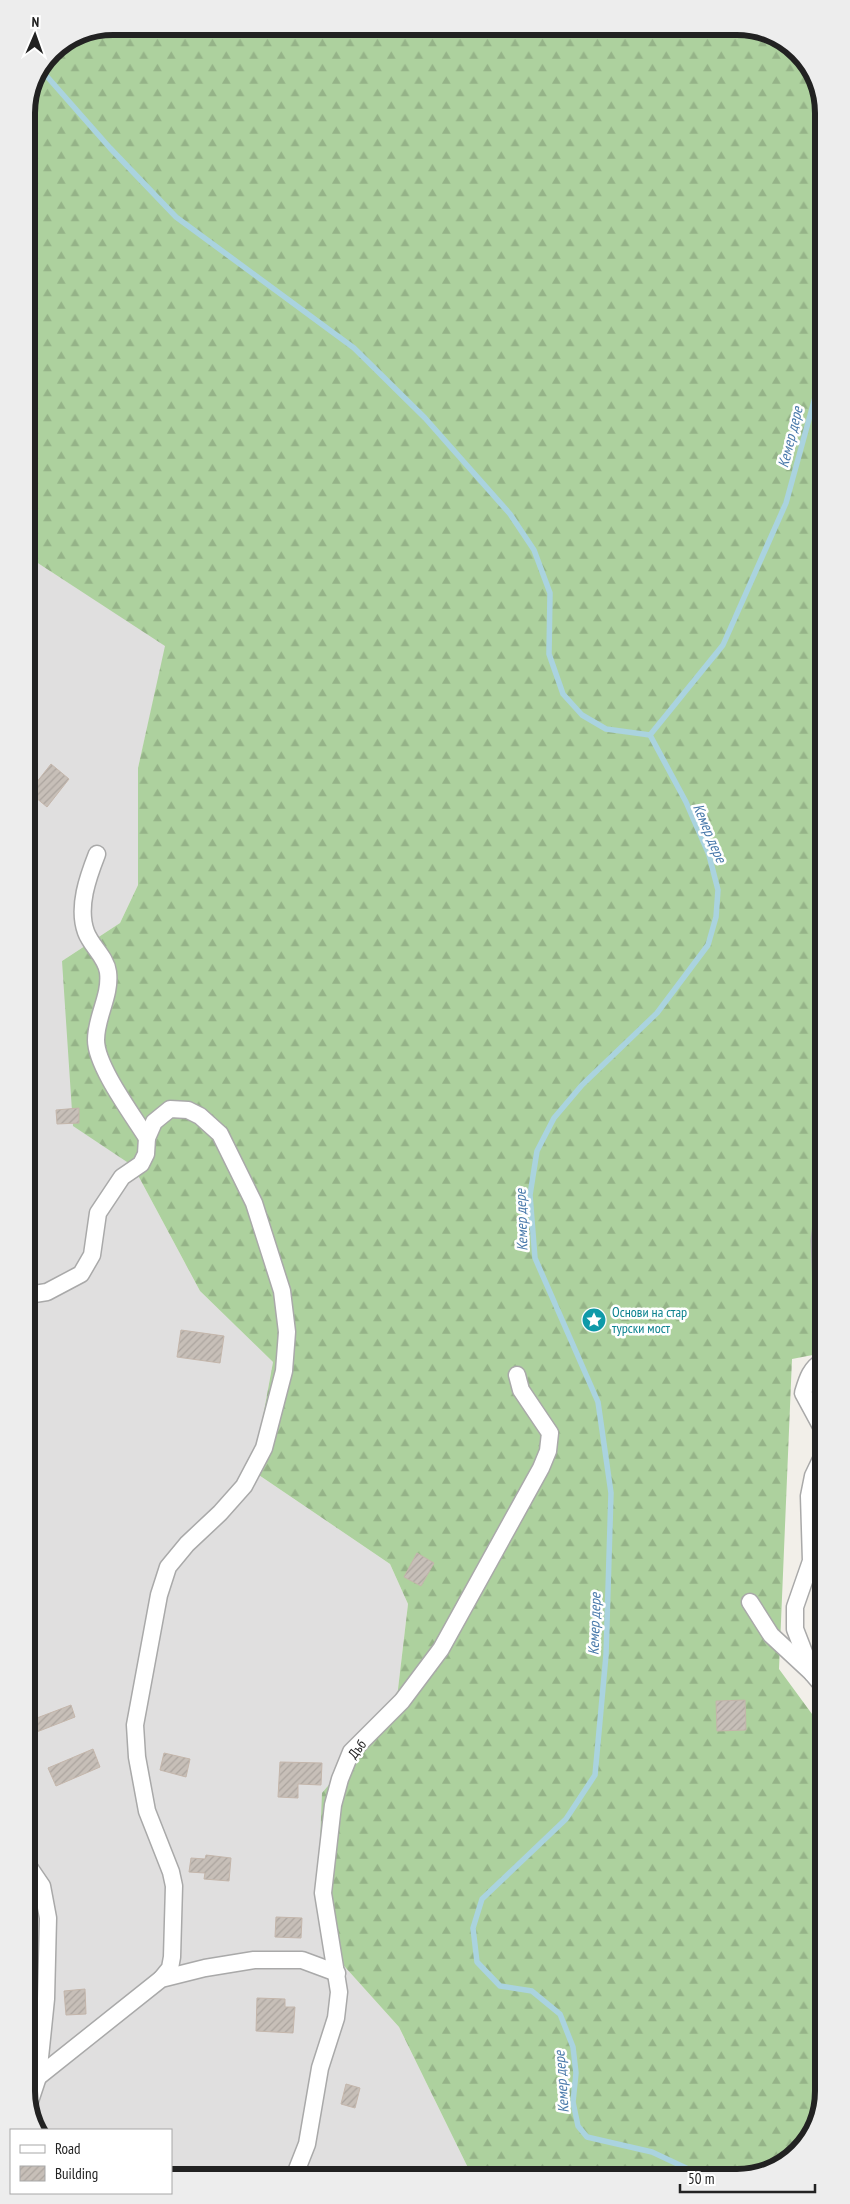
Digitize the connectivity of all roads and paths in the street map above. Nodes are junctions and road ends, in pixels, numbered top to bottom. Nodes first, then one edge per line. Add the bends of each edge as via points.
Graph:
1 (96, 854) dead end
2 (147, 1138) junction
3 (35, 1294) edge
4 (815, 1367) edge
5 (517, 1375) dead end
6 (815, 1416) edge
7 (815, 1472) edge
8 (750, 1602) dead end
9 (812, 1673) junction
10 (815, 1677) edge
11 (35, 1876) edge
12 (337, 1973) junction
13 (162, 1979) junction
14 (38, 2077) junction
15 (35, 2086) edge
16 (297, 2169) edge

1 - 2 street via 88,877 83,910 86,932 108,971 108,992 100,1010 96,1040 100,1061
2 - 3 street via 146,1154 141,1164 122,1177 98,1213 92,1255 81,1274 47,1292
2 - 13 street via 154,1122 170,1109 188,1110 220,1134 254,1203 282,1292 288,1332 284,1371 264,1448 244,1486 168,1567 160,1595 135,1725 147,1811 174,1886 172,1957 170,1968
4 - 6 street via 808,1376 803,1394
5 - 12 street, Дъб via 521,1390 550,1433 548,1451 541,1468 441,1648 402,1700 351,1752 340,1779 333,1805 323,1892
7 - 9 street via 809,1496 812,1561 795,1607 796,1629
8 - 9 street via 771,1635
9 - 10 street
11 - 14 street via 42,1886 48,1918 46,1999
12 - 13 street via 302,1960 254,1960
12 - 16 street, Дъб via 336,2018 320,2068 307,2144
13 - 14 street
14 - 15 street

